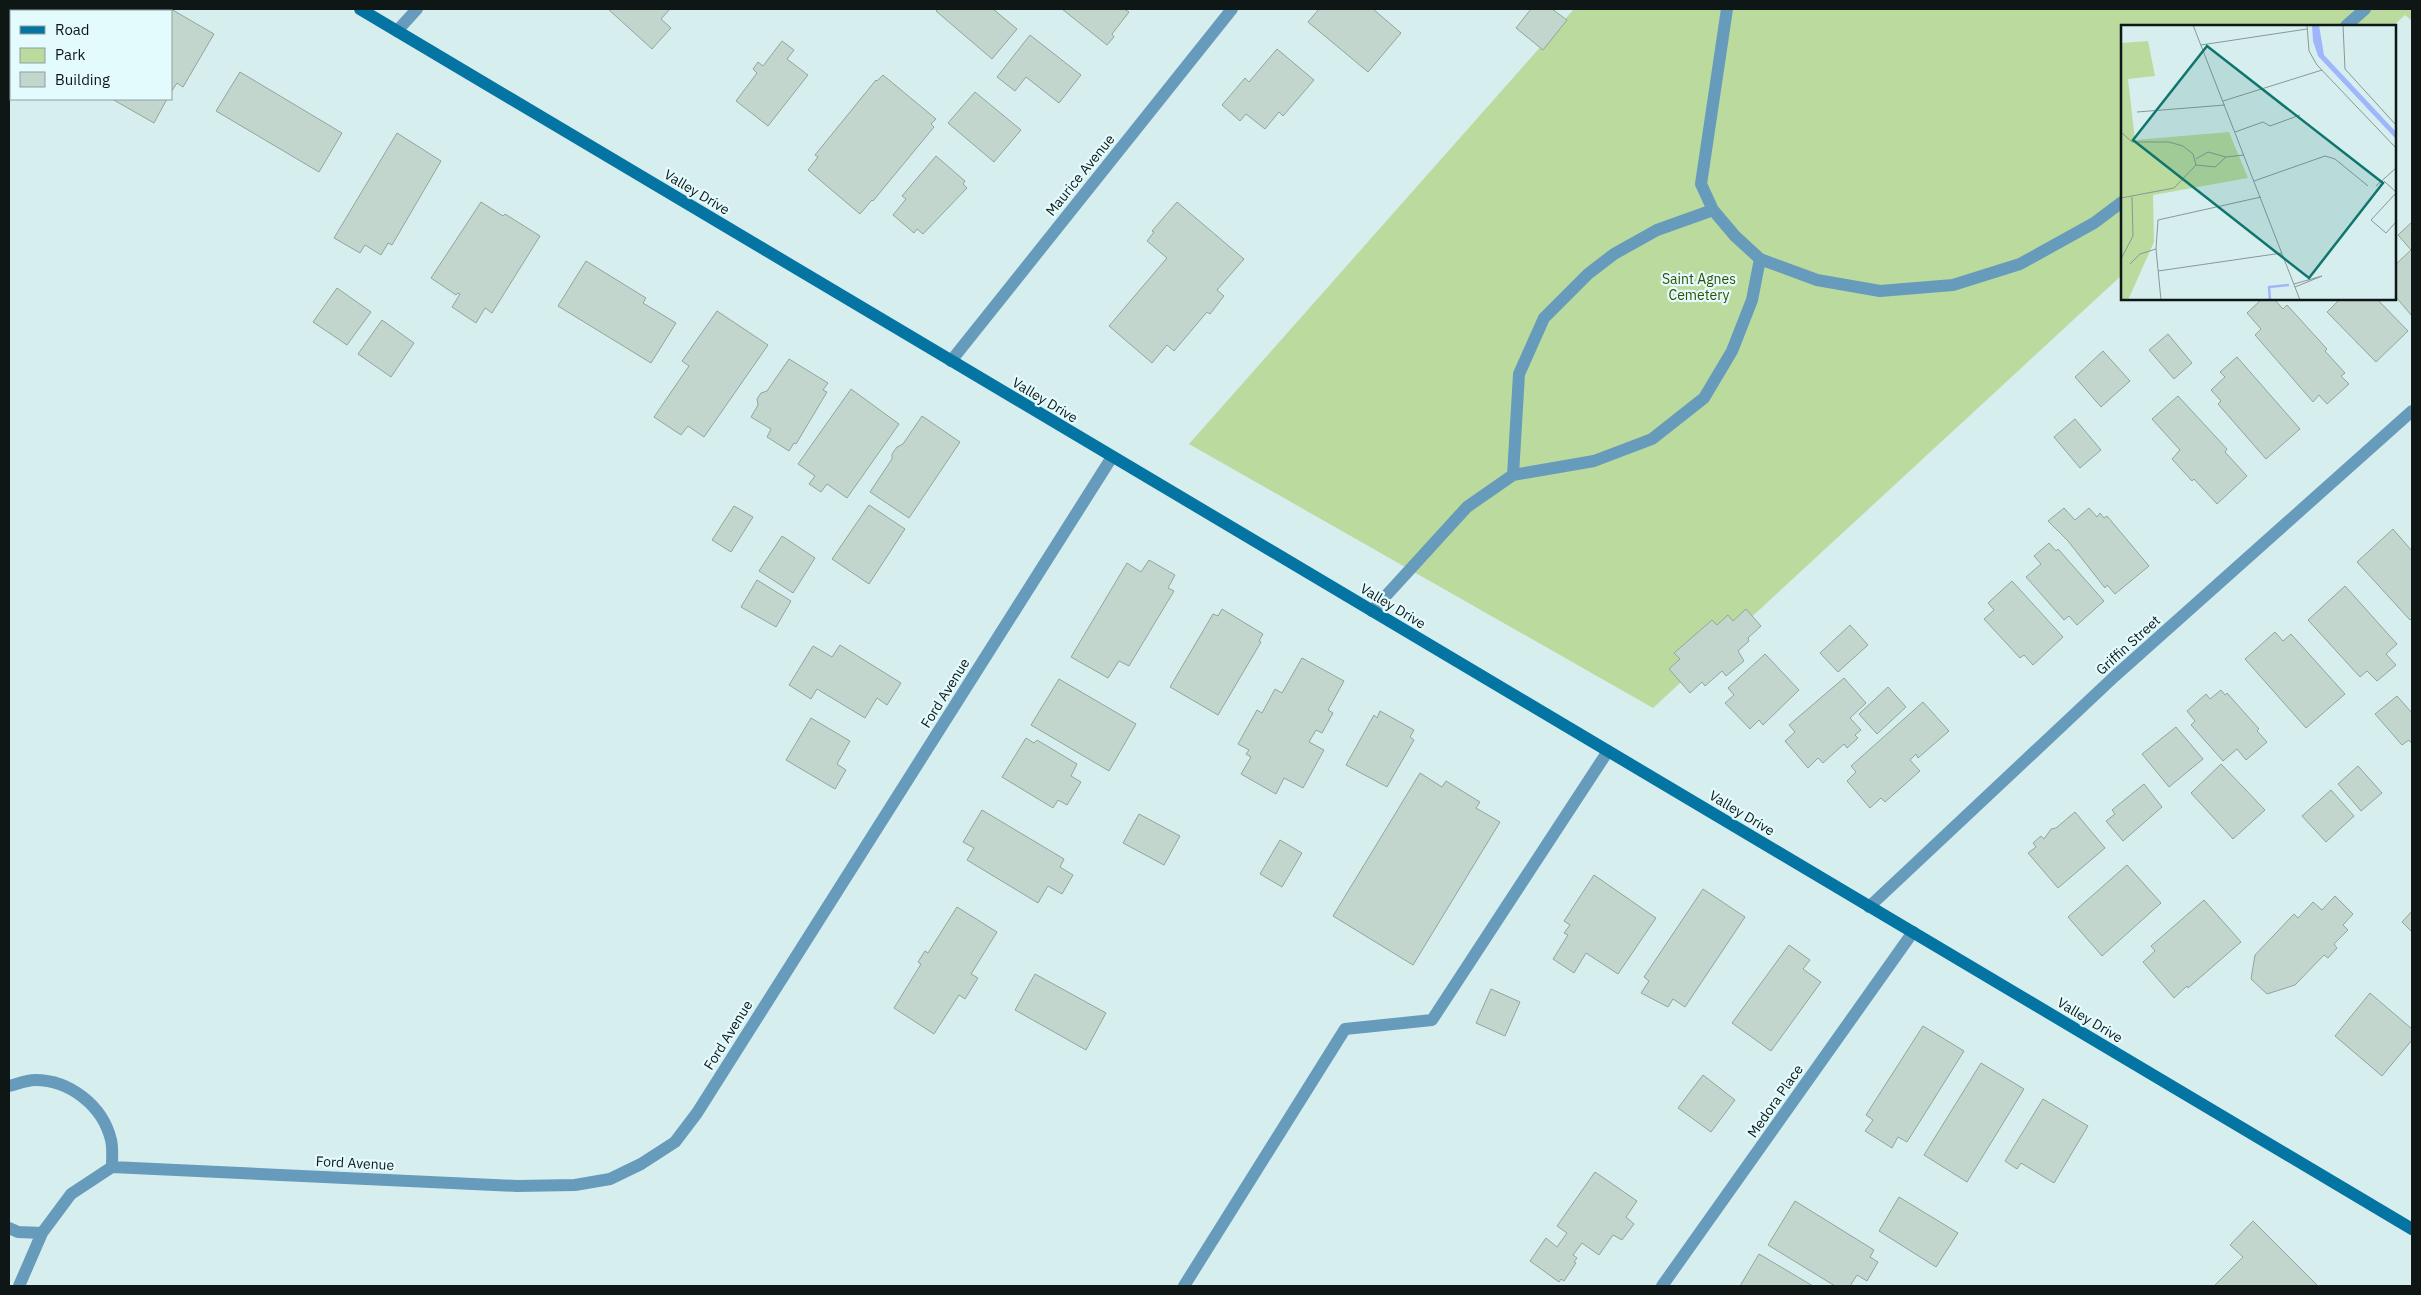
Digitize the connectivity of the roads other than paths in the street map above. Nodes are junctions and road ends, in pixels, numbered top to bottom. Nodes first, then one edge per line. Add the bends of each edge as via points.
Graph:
1 (360, 9) edge
2 (417, 9) edge
3 (1232, 9) edge
4 (1727, 9) edge
5 (2365, 9) edge
6 (2347, 25) edge
7 (397, 31) junction
8 (2121, 203) edge
9 (1713, 210) junction
10 (1760, 258) junction
11 (951, 361) junction
12 (2412, 411) edge
13 (1112, 457) junction
14 (1513, 475) junction
15 (1372, 611) junction
16 (1608, 751) junction
17 (1869, 906) junction
18 (1913, 932) junction
19 (9, 1086) edge
20 (112, 1167) junction
21 (9, 1228) edge
22 (2412, 1229) edge
23 (42, 1233) junction
24 (19, 1286) edge
25 (1184, 1286) edge
26 (1662, 1286) edge

1 - 7 main road, Valley Drive
2 - 7 street
3 - 11 street, Maurice Avenue
4 - 9 street via 1702,184
5 - 6 street
7 - 11 main road, Valley Drive
8 - 10 street via 2020,264 1953,285 1880,291 1817,280
9 - 10 street
9 - 14 street via 1658,230 1614,254 1588,274 1544,318 1519,374
10 - 14 street via 1749,308 1732,351 1704,398 1652,439 1594,461
11 - 13 main road, Valley Drive
12 - 17 street, Griffin Street via 2115,676
13 - 15 main road, Valley Drive
13 - 20 street, Ford Avenue via 675,1142 610,1179 575,1185 507,1185
14 - 15 street via 1467,507
15 - 16 main road, Valley Drive
16 - 17 main road, Valley Drive
16 - 25 street via 1432,1020 1345,1029
17 - 18 main road, Valley Drive
18 - 22 main road, Valley Drive
18 - 26 street, Medora Place
19 - 20 street via 35,1080 61,1084 84,1097 101,1116 111,1141
20 - 23 street via 71,1194
21 - 23 street via 18,1232
23 - 24 street

